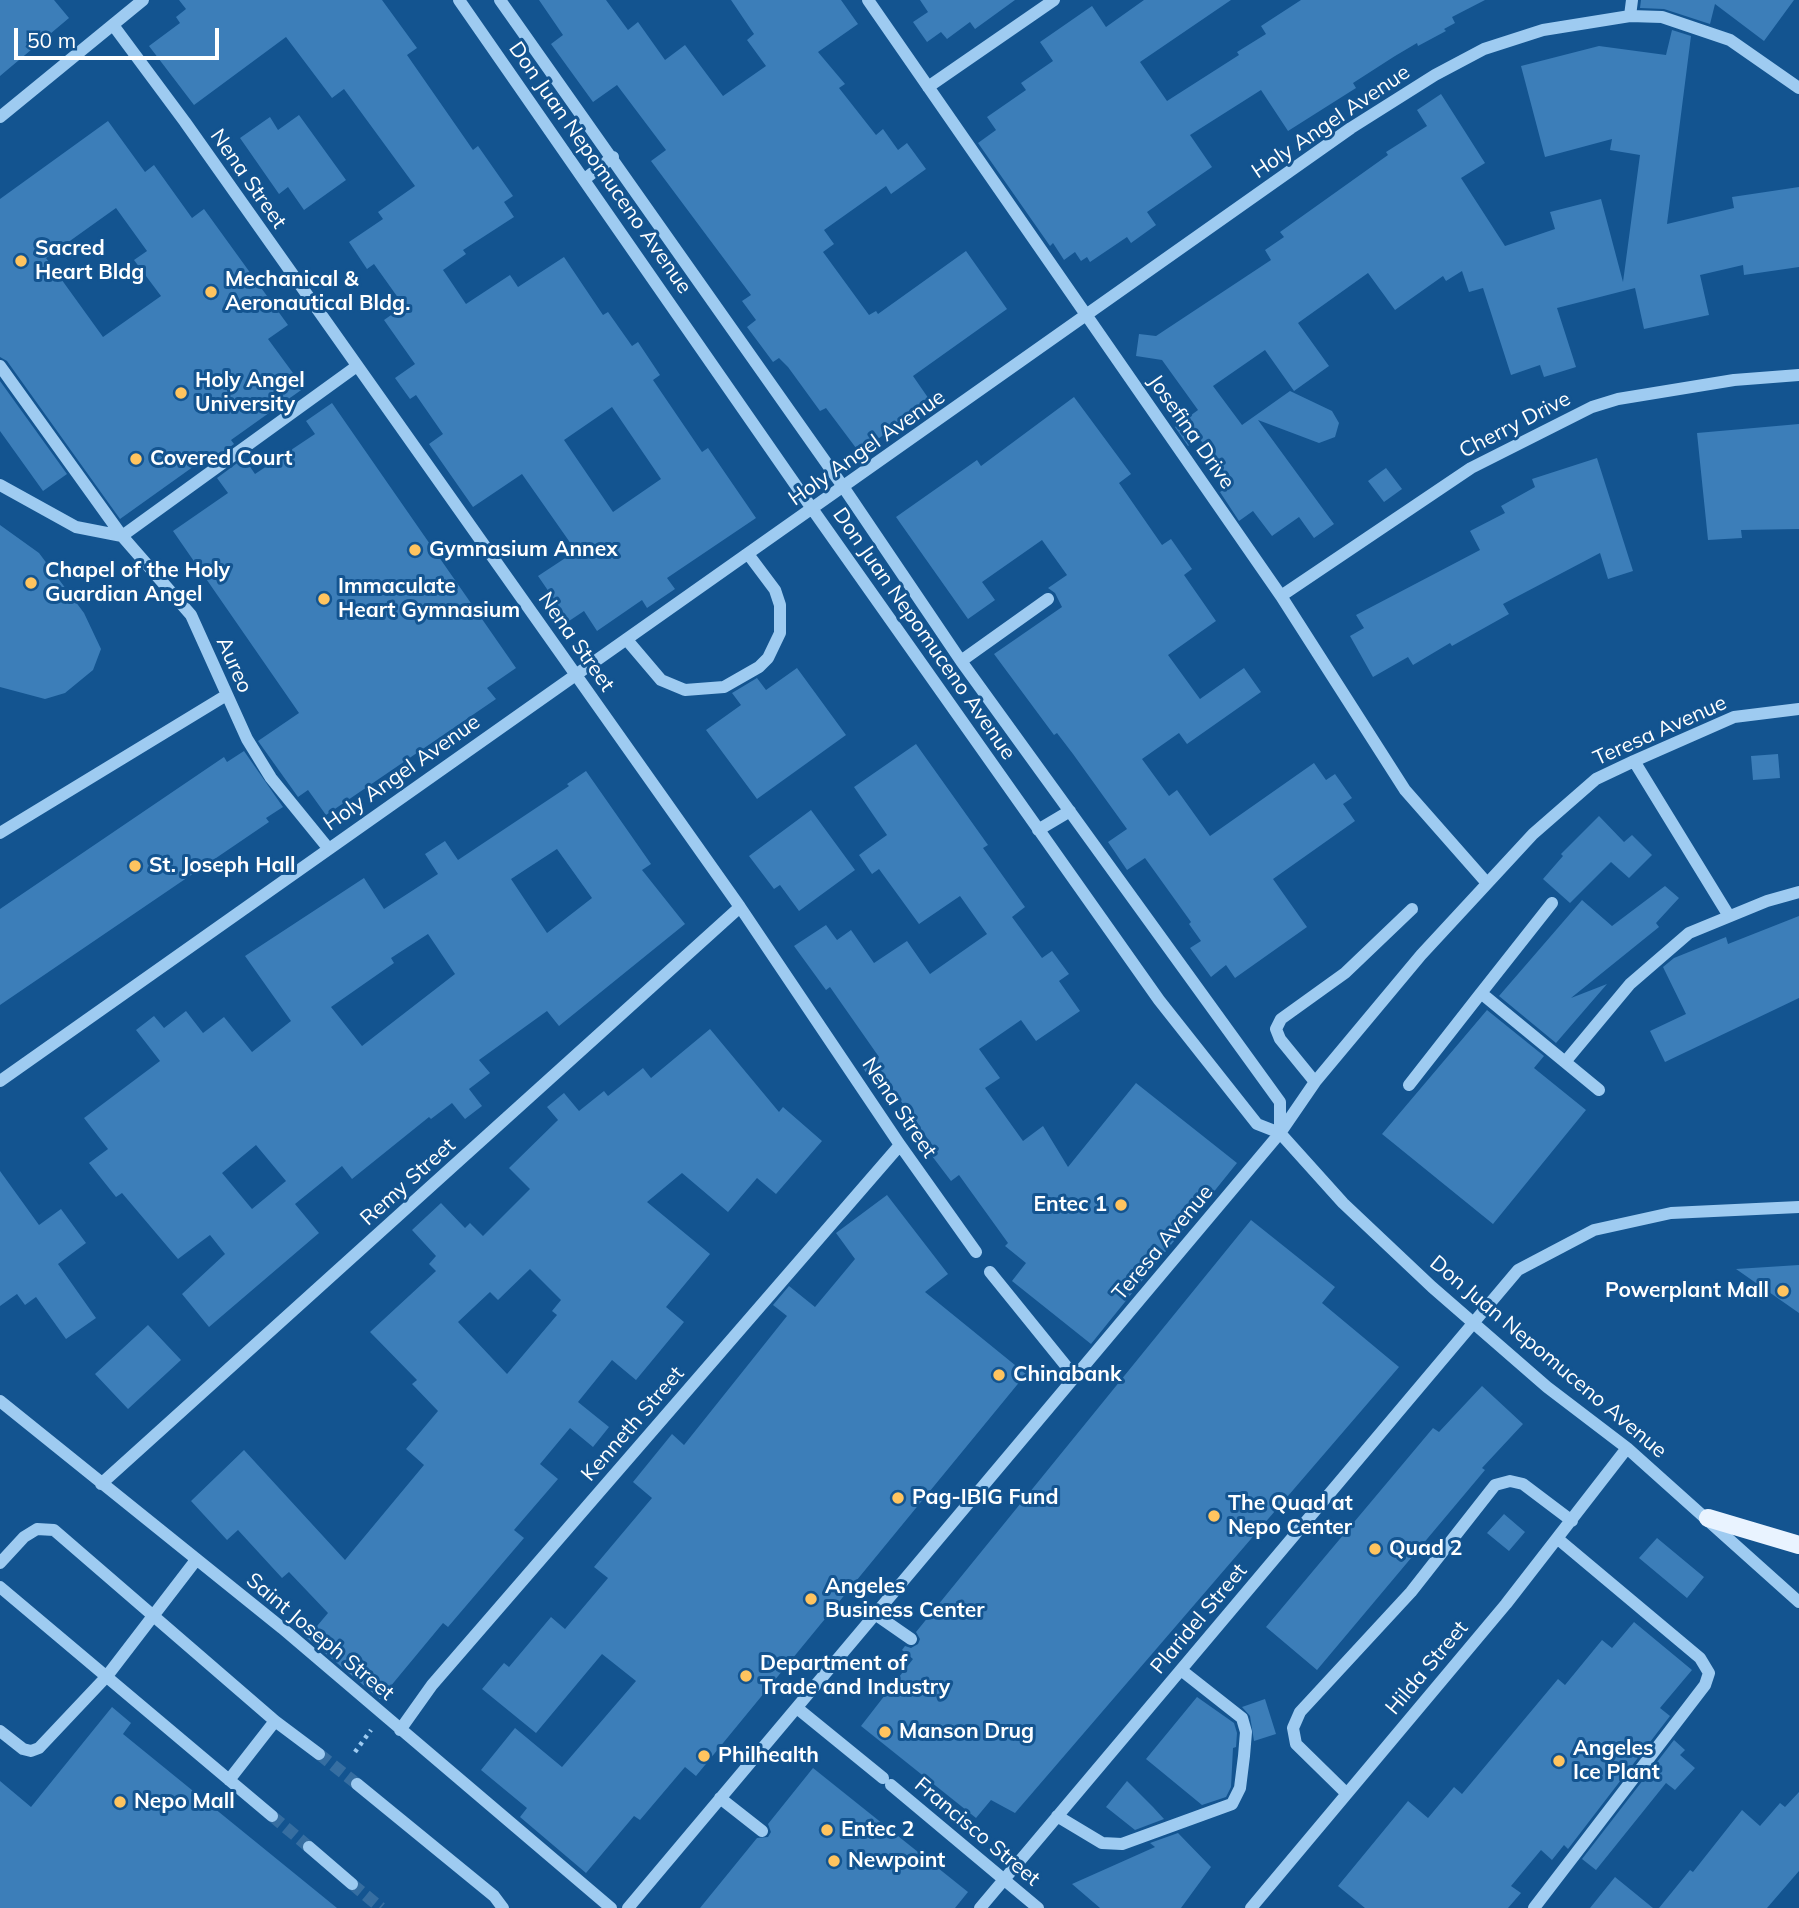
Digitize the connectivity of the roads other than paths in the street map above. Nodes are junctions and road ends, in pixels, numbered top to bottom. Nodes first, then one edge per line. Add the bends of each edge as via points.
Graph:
1 (143, 0) edge
2 (459, 0) edge
3 (500, 0) edge
4 (868, 0) edge
5 (1054, 0) edge
6 (1632, 0) edge
7 (1630, 16) junction
8 (113, 26) junction
9 (928, 87) junction
10 (1799, 88) edge
11 (0, 117) edge
12 (613, 157) junction
13 (586, 178) junction
14 (1088, 316) junction
15 (0, 366) edge
16 (357, 366) junction
17 (1799, 375) edge
18 (0, 485) edge
19 (844, 488) junction
20 (813, 510) junction
21 (122, 536) junction
22 (748, 554) junction
23 (1281, 596) junction
24 (1048, 599) dead end
25 (627, 640) junction
26 (961, 661) junction
27 (576, 675) junction
28 (225, 696) junction
29 (1799, 709) edge
30 (1634, 761) junction
31 (1070, 811) junction
32 (1038, 830) junction
33 (0, 833) edge
34 (328, 848) junction
35 (1486, 882) junction
36 (1799, 891) edge
37 (1552, 903) dead end
38 (740, 907) junction
39 (1412, 909) dead end
40 (1729, 916) junction
41 (1481, 993) junction
42 (1565, 1062) junction
43 (0, 1081) edge
44 (1315, 1082) junction
45 (1409, 1085) dead end
46 (1599, 1090) dead end
47 (1280, 1133) junction
48 (900, 1145) junction
49 (1799, 1207) edge
50 (976, 1252) dead end
51 (990, 1272) dead end
52 (1474, 1322) junction
53 (1075, 1377) junction
54 (0, 1401) edge
55 (1628, 1448) junction
56 (101, 1484) junction
57 (1708, 1518) junction
58 (1572, 1521) junction
59 (1558, 1539) junction
60 (1799, 1545) edge
61 (196, 1560) junction
62 (0, 1563) edge
63 (0, 1587) edge
64 (1799, 1602) edge
65 (152, 1614) junction
66 (875, 1614) junction
67 (911, 1639) dead end
68 (1181, 1670) junction
69 (107, 1676) junction
70 (797, 1708) junction
71 (275, 1721) junction
72 (400, 1730) junction
73 (0, 1731) edge
74 (319, 1754) tunnel mouth
75 (229, 1780) junction
76 (357, 1784) tunnel mouth
77 (1346, 1793) junction
78 (720, 1798) junction
79 (272, 1816) tunnel mouth
80 (1058, 1816) junction
81 (762, 1831) dead end
82 (309, 1847) tunnel mouth
83 (1004, 1879) junction
84 (352, 1884) tunnel mouth
85 (503, 1908) edge
86 (611, 1908) edge
87 (628, 1908) edge
88 (980, 1908) edge
89 (1038, 1908) edge
90 (1251, 1908) edge
91 (1534, 1908) edge

1 - 8 street
2 - 13 street, Don Juan Nepomuceno Avenue
3 - 12 street, Don Juan Nepomuceno Avenue
4 - 9 street, Josefina Drive
5 - 9 street
6 - 7 street
7 - 10 street, Holy Angel Avenue via 1662,17 1730,40
7 - 14 street, Holy Angel Avenue via 1543,30 1484,49 1435,75 1352,128
8 - 11 street
8 - 16 street, Nena Street
9 - 14 street, Josefina Drive
12 - 13 street
12 - 19 street, Don Juan Nepomuceno Avenue
13 - 20 street, Don Juan Nepomuceno Avenue
14 - 19 street, Holy Angel Avenue
14 - 23 street, Josefina Drive
15 - 21 street, Aureo
16 - 21 street
16 - 27 street, Nena Street
17 - 23 street, Cherry Drive via 1734,380 1592,407 1471,468
18 - 21 street via 76,527
19 - 20 street, Holy Angel Avenue
19 - 26 street, Don Juan Nepomuceno Avenue
20 - 22 street, Holy Angel Avenue
20 - 32 street, Don Juan Nepomuceno Avenue
21 - 28 street, Aureo via 191,615
22 - 25 street, Holy Angel Avenue
22 - 25 street via 775,590 780,605 780,633 759,667 724,687 685,690 661,680
23 - 35 street, Josefina Drive via 1405,790
24 - 26 street
25 - 27 street, Holy Angel Avenue
26 - 31 street, Don Juan Nepomuceno Avenue
27 - 34 street, Holy Angel Avenue
27 - 38 street, Nena Street
28 - 33 street
28 - 34 street, Aureo via 271,778
29 - 30 street, Teresa Avenue via 1734,717
30 - 35 street, Teresa Avenue via 1596,779
30 - 40 street
31 - 32 street
31 - 47 street, Don Juan Nepomuceno Avenue via 1280,1102
32 - 47 street, Don Juan Nepomuceno Avenue via 1199,1053 1257,1124
34 - 43 street, Holy Angel Avenue
35 - 44 street, Teresa Avenue
36 - 40 street
37 - 41 street
38 - 48 street, Nena Street
38 - 56 street, Remy Street
39 - 44 street via 1345,973 1281,1019 1276,1029 1280,1039
40 - 42 street via 1689,933 1630,984
41 - 42 street
41 - 45 street
42 - 46 street
44 - 47 street, Teresa Avenue
47 - 52 street, Don Juan Nepomuceno Avenue via 1343,1203
47 - 53 street, Teresa Avenue
48 - 50 street, Nena Street
48 - 72 street, Kenneth Street via 432,1685
49 - 52 street, Plaridel Street via 1671,1213 1594,1230 1518,1269
51 - 53 street
52 - 55 street, Don Juan Nepomuceno Avenue via 1547,1387
52 - 68 street, Plaridel Street
53 - 66 street, Teresa Avenue
54 - 56 street, Saint Joseph Street
55 - 57 street, Don Juan Nepomuceno Avenue
55 - 58 street, Hilda Street
56 - 61 street, Saint Joseph Street
57 - 60 main road
57 - 64 street, Don Juan Nepomuceno Avenue
58 - 59 street, Hilda Street
58 - 77 street via 1524,1484 1495,1485 1411,1592 1300,1712 1293,1728 1296,1744
59 - 77 street, Hilda Street
59 - 91 street via 1700,1658 1709,1673
61 - 65 street
61 - 72 street, Saint Joseph Street
62 - 65 street via 30,1533 54,1530
63 - 69 street
65 - 69 street
65 - 71 street
66 - 67 street
66 - 70 street, Teresa Avenue
68 - 80 street, Plaridel Street
68 - 80 street via 1242,1718 1246,1732 1241,1777 1232,1804 1122,1844 1102,1843
69 - 73 street via 39,1748 23,1749
69 - 75 street
70 - 78 street, Teresa Avenue
70 - 83 street, Francisco Street
71 - 74 street
71 - 75 street
72 - 86 street, Saint Joseph Street
75 - 79 street
76 - 85 street
77 - 90 street, Hilda Street
78 - 81 street
78 - 87 street, Teresa Avenue
80 - 83 street, Plaridel Street
82 - 84 street
83 - 88 street, Plaridel Street
83 - 89 street, Francisco Street

